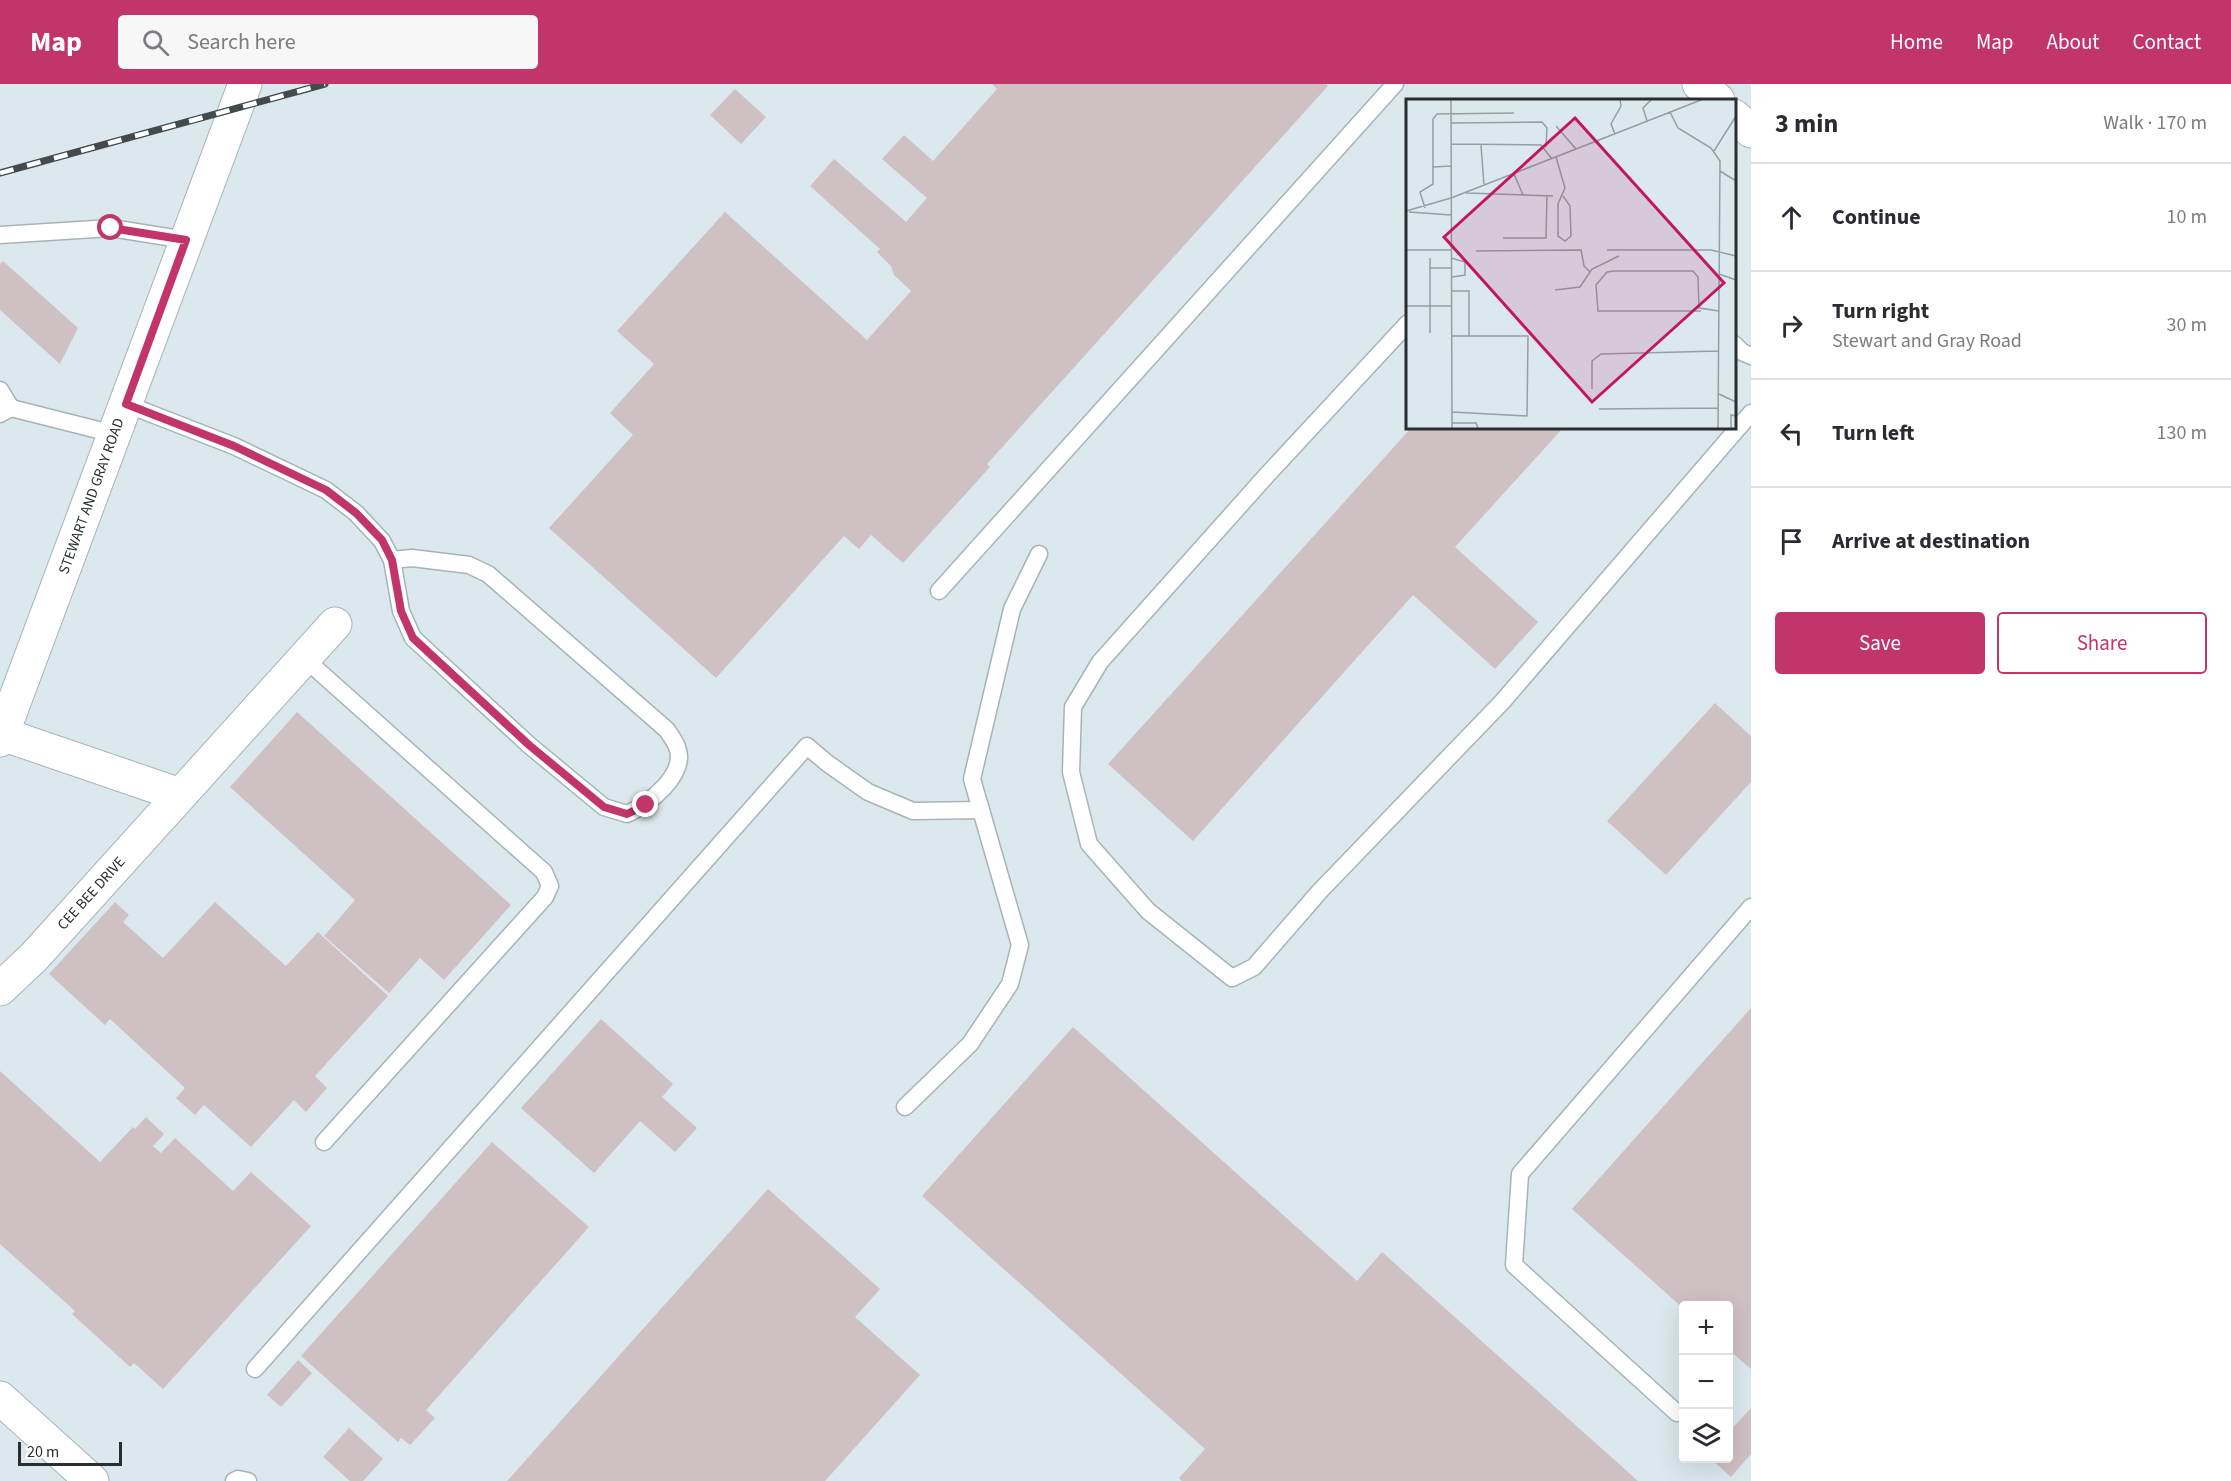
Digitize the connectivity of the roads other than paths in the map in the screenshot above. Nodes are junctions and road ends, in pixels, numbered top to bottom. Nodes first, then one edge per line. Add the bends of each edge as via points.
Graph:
1 (244, 84) edge
2 (1395, 84) edge
3 (1699, 84) edge
4 (1717, 99) edge
5 (1736, 118) edge
6 (1751, 131) edge
7 (0, 235) edge
8 (186, 240) junction
9 (1406, 324) edge
10 (0, 390) edge
11 (126, 404) junction
12 (6, 411) edge
13 (1751, 413) edge
14 (114, 434) junction
15 (1039, 554) dead end
16 (392, 560) junction
17 (939, 591) dead end
18 (335, 624) dead end
19 (304, 658) junction
20 (1, 737) edge
21 (180, 795) junction
22 (981, 810) junction
23 (1751, 907) edge
24 (0, 989) edge
25 (905, 1107) dead end
26 (324, 1142) dead end
27 (255, 1369) dead end
28 (0, 1398) edge
29 (1677, 1413) dead end
30 (92, 1481) edge
31 (234, 1481) edge
32 (248, 1481) edge

1 - 8 main road, STEWART AND GRAY ROAD
2 - 17 lane
3 - 4 main road
5 - 6 main road
7 - 8 lane via 111,228
8 - 11 main road, STEWART AND GRAY ROAD
9 - 13 lane via 1101,662 1073,707 1071,772 1089,844 1148,911 1232,978 1254,967 1320,891 1503,701
10 - 12 lane
11 - 14 main road, STEWART AND GRAY ROAD
11 - 16 lane via 234,446 326,490 371,528
12 - 14 lane
14 - 20 main road, STEWART AND GRAY ROAD
15 - 22 lane via 1012,609 972,779
16 - 16 lane via 401,611 413,638 529,745 604,807 620,814 646,805 663,790 678,759 678,748 667,730 488,574 469,565 412,558
18 - 19 main road, CEE BEE DRIVE
19 - 21 main road, CEE BEE DRIVE
19 - 26 lane via 543,872 550,886 545,897
20 - 21 main road
21 - 24 main road, CEE BEE DRIVE via 34,957
22 - 25 lane via 1020,945 1010,984 970,1044
22 - 27 lane via 913,811 868,792 807,746
23 - 29 lane via 1520,1174 1514,1265
28 - 30 main road
31 - 32 lane

